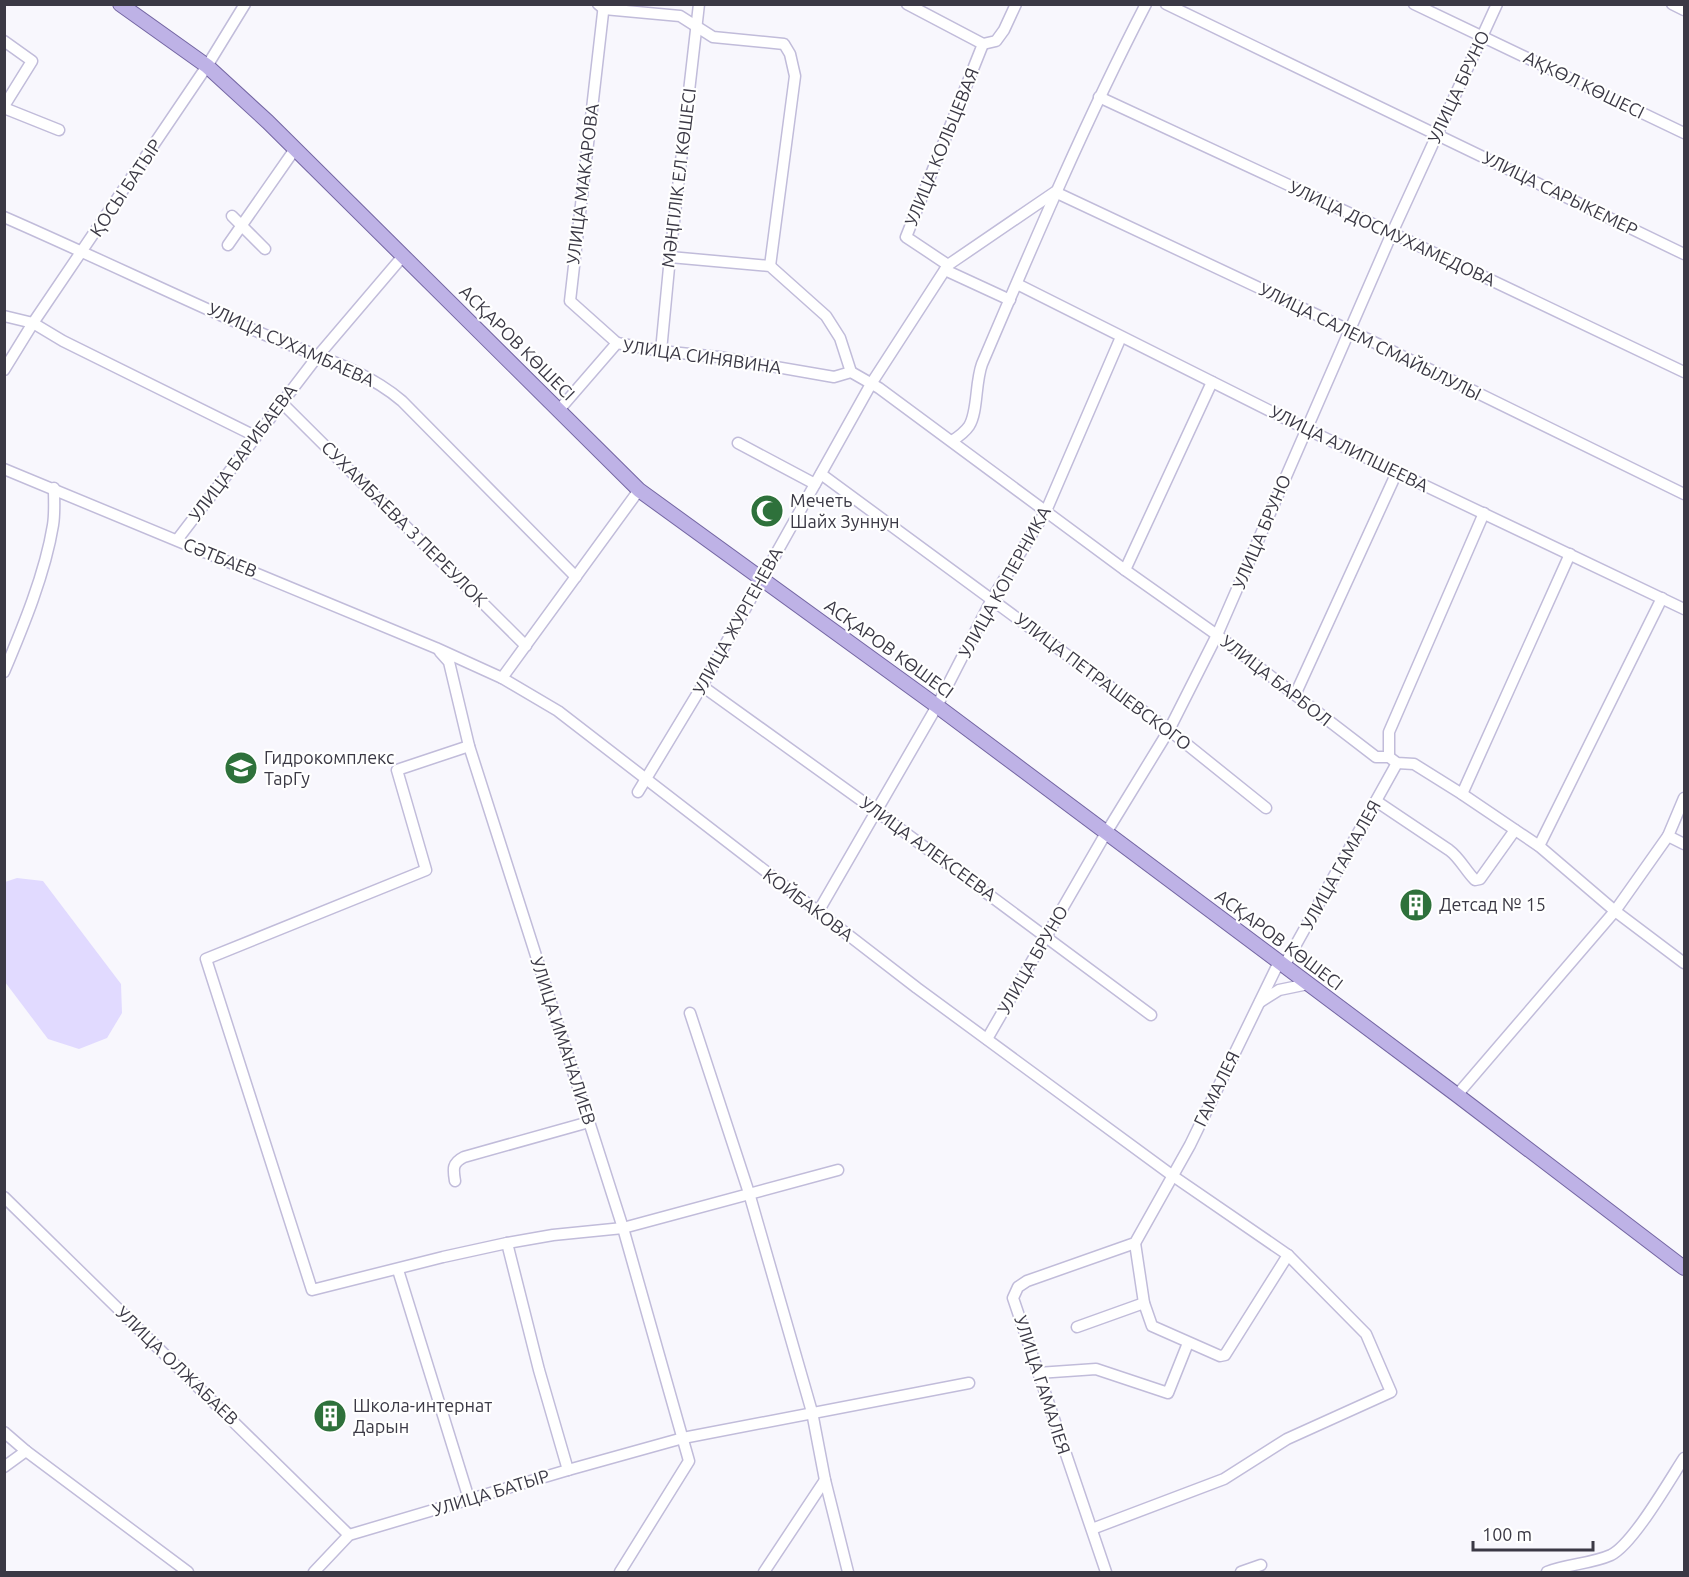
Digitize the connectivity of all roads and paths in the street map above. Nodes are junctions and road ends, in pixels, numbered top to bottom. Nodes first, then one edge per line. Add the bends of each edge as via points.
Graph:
1 (120, 4) edge
2 (245, 4) edge
3 (699, 4) edge
4 (907, 4) edge
5 (1016, 4) edge
6 (1146, 4) edge
7 (1166, 4) edge
8 (1414, 4) edge
9 (1497, 4) edge
10 (1672, 4) edge
11 (602, 6) edge
12 (1684, 10) edge
13 (697, 27) junction
14 (1483, 36) junction
15 (4, 41) edge
16 (983, 44) junction
17 (207, 66) junction
18 (1099, 97) junction
19 (4, 107) edge
20 (59, 130) dead end
21 (1684, 133) edge
22 (1436, 134) junction
23 (295, 149) junction
24 (1055, 192) junction
25 (232, 216) dead end
26 (4, 217) edge
27 (241, 225) junction
28 (1392, 233) junction
29 (228, 245) dead end
30 (265, 249) dead end
31 (84, 251) junction
32 (1684, 254) edge
33 (403, 256) junction
34 (670, 257) junction
35 (770, 266) junction
36 (946, 267) junction
37 (1017, 284) junction
38 (1010, 300) junction
39 (4, 315) edge
40 (33, 323) junction
41 (1351, 331) junction
42 (1121, 337) junction
43 (617, 343) junction
44 (661, 351) junction
45 (317, 357) junction
46 (4, 370) edge
47 (851, 372) junction
48 (1684, 372) edge
49 (1212, 382) junction
50 (871, 384) junction
51 (281, 402) junction
52 (559, 410) junction
53 (1306, 429) junction
54 (255, 436) junction
55 (952, 441) junction
56 (738, 443) dead end
57 (4, 469) edge
58 (1397, 472) junction
59 (818, 479) junction
60 (54, 488) junction
61 (639, 490) junction
62 (1684, 494) edge
63 (1046, 511) junction
64 (1484, 513) junction
65 (177, 540) junction
66 (1570, 554) junction
67 (1125, 570) junction
68 (576, 577) junction
69 (761, 579) junction
70 (992, 598) junction
71 (1662, 598) junction
72 (1684, 609) edge
73 (1217, 635) junction
74 (526, 646) junction
75 (436, 648) junction
76 (4, 672) edge
77 (502, 678) junction
78 (702, 686) junction
79 (1295, 695) junction
80 (937, 706) junction
81 (1169, 730) junction
82 (469, 746) junction
83 (1393, 760) junction
84 (645, 778) junction
85 (638, 792) dead end
86 (1462, 794) junction
87 (1684, 798) edge
88 (1376, 801) junction
89 (1266, 808) dead end
90 (876, 811) junction
91 (1515, 830) junction
92 (1106, 833) junction
93 (1668, 836) junction
94 (1684, 844) edge
95 (1539, 846) junction
96 (1615, 911) junction
97 (818, 912) junction
98 (1046, 937) junction
99 (1684, 963) edge
100 (1281, 964) junction
101 (1308, 984) junction
102 (1259, 1002) junction
103 (690, 1013) dead end
104 (1151, 1015) dead end
105 (987, 1039) junction
106 (1457, 1095) junction
107 (589, 1122) junction
108 (838, 1170) dead end
109 (1173, 1176) junction
110 (455, 1181) dead end
111 (749, 1193) junction
112 (4, 1197) edge
113 (623, 1228) junction
114 (507, 1243) junction
115 (1135, 1243) junction
116 (1288, 1255) junction
117 (1684, 1268) edge
118 (398, 1270) junction
119 (1144, 1303) junction
120 (1077, 1327) dead end
121 (1188, 1343) junction
122 (1038, 1373) junction
123 (969, 1383) dead end
124 (812, 1412) junction
125 (4, 1432) edge
126 (683, 1438) junction
127 (26, 1451) junction
128 (1684, 1458) edge
129 (4, 1467) edge
130 (568, 1470) junction
131 (825, 1480) junction
132 (469, 1499) junction
133 (1092, 1529) junction
134 (349, 1535) junction
135 (1261, 1565) dead end
136 (188, 1572) edge
137 (314, 1572) edge
138 (621, 1572) edge
139 (764, 1572) edge
140 (848, 1572) edge
141 (1106, 1572) edge
142 (1241, 1572) edge
143 (1548, 1572) edge

1 - 17 main road, АСҚАРОВ КӨШЕСІ
2 - 17 street, ҚОСЫ БАТЫР
3 - 13 street, МӘҢГІЛІК ЕЛ КӨШЕСІ
4 - 16 street
5 - 16 street via 996,41
6 - 18 street
7 - 22 street, УЛИЦА САРЫКЕМЕР
8 - 14 street, АҚКӨЛ КӨШЕСІ
9 - 14 street, УЛИЦА БРУНО
10 - 12 street
11 - 13 street via 680,16
11 - 43 street, УЛИЦА МАКАРОВА via 570,301
13 - 34 street, МӘҢГІЛІК ЕЛ КӨШЕСІ
13 - 35 street via 713,37 784,44 790,54 795,76
14 - 21 street, АҚКӨЛ КӨШЕСІ
14 - 22 street, УЛИЦА БРУНО
15 - 19 street via 32,61
16 - 36 street, УЛИЦА КОЛЬЦЕВАЯ via 906,237
17 - 23 main road, АСҚАРОВ КӨШЕСІ
17 - 31 street, ҚОСЫ БАТЫР
18 - 24 street
18 - 28 street, УЛИЦА ДОСМУХАМЕДОВА
19 - 20 street
22 - 28 street, УЛИЦА БРУНО
22 - 32 street, УЛИЦА САРЫКЕМЕР
23 - 27 street
23 - 33 main road, АСҚАРОВ КӨШЕСІ
24 - 36 street
24 - 37 street
24 - 41 street, УЛИЦА САЛЕМ СМАЙЫЛУЛЫ
25 - 27 street
26 - 31 street, УЛИЦА СУХАМБАЕВА
27 - 29 street
27 - 30 street
28 - 41 street, УЛИЦА БРУНО
28 - 48 street, УЛИЦА ДОСМУХАМЕДОВА
31 - 40 street, ҚОСЫ БАТЫР
31 - 45 street, УЛИЦА СУХАМБАЕВА
33 - 45 street, УЛИЦА БАРИБАЕВА
33 - 52 main road, АСҚАРОВ КӨШЕСІ
34 - 35 street
34 - 44 street, МӘҢГІЛІК ЕЛ КӨШЕСІ
35 - 47 street via 826,316 840,338
36 - 38 street
36 - 50 street, УЛИЦА ЖУРГЕНЕВА
37 - 38 street
37 - 42 street, УЛИЦА АЛИПШЕЕВА
38 - 55 street via 978,375 969,426
39 - 40 street
40 - 46 street, ҚОСЫ БАТЫР
40 - 54 street
41 - 53 street, УЛИЦА БРУНО
41 - 62 street, УЛИЦА САЛЕМ СМАЙЫЛУЛЫ
42 - 49 street, УЛИЦА АЛИПШЕЕВА
42 - 63 street, УЛИЦА КОПЕРНИКА
43 - 44 street, УЛИЦА СИНЯВИНА
43 - 52 street, УЛИЦА СИНЯВИНА
44 - 47 street, УЛИЦА СИНЯВИНА via 834,377
45 - 51 street, УЛИЦА БАРИБАЕВА
45 - 68 street, УЛИЦА СУХАМБАЕВА via 365,375 392,392
47 - 50 street
49 - 53 street, УЛИЦА АЛИПШЕЕВА
49 - 67 street
50 - 55 street, УЛИЦА БАРБОЛ
50 - 59 street, УЛИЦА ЖУРГЕНЕВА
51 - 54 street, УЛИЦА БАРИБАЕВА
51 - 74 street, СУХАМБАЕВА 3 ПЕРЕУЛОК
52 - 61 main road, АСҚАРОВ КӨШЕСІ
53 - 58 street, УЛИЦА АЛИПШЕЕВА
53 - 73 street, УЛИЦА БРУНО
54 - 65 street, УЛИЦА БАРИБАЕВА
55 - 63 street, УЛИЦА БАРБОЛ
56 - 59 street, УЛИЦА ПЕТРАШЕВСКОГО
57 - 60 street, СӘТБАЕВ
58 - 64 street, УЛИЦА АЛИПШЕЕВА
58 - 79 street
59 - 69 street, УЛИЦА ЖУРГЕНЕВА
59 - 70 street, УЛИЦА ПЕТРАШЕВСКОГО
60 - 65 street, СӘТБАЕВ
60 - 76 street via 49,547
61 - 68 street
61 - 69 main road, АСҚАРОВ КӨШЕСІ
63 - 67 street, УЛИЦА БАРБОЛ
63 - 70 street, УЛИЦА КОПЕРНИКА
64 - 66 street, УЛИЦА АЛИПШЕЕВА
64 - 83 street via 1389,732
65 - 75 street, СӘТБАЕВ
66 - 71 street, УЛИЦА АЛИПШЕЕВА
66 - 86 street
67 - 73 street, УЛИЦА БАРБОЛ
68 - 74 street
69 - 78 street, УЛИЦА ЖУРГЕНЕВА
69 - 80 main road, АСҚАРОВ КӨШЕСІ
70 - 80 street, УЛИЦА КОПЕРНИКА
70 - 81 street, УЛИЦА ПЕТРАШЕВСКОГО
71 - 72 street, УЛИЦА АЛИПШЕЕВА
71 - 95 street
73 - 79 street, УЛИЦА БАРБОЛ
73 - 81 street, УЛИЦА БРУНО
74 - 77 street
75 - 77 street, КОЙБАКОВА
75 - 82 street, УЛИЦА ИМАНАЛИЕВ via 449,662
77 - 84 street, КОЙБАКОВА via 558,711
78 - 84 street, УЛИЦА ЖУРГЕНЕВА
78 - 90 street, УЛИЦА АЛЕКСЕЕВА
79 - 83 street, УЛИЦА БАРБОЛ via 1376,757
80 - 90 street, УЛИЦА КОПЕРНИКА
80 - 92 main road, АСҚАРОВ КӨШЕСІ
81 - 89 street, УЛИЦА ПЕТРАШЕВСКОГО
81 - 92 street, УЛИЦА БРУНО
82 - 107 street, УЛИЦА ИМАНАЛИЕВ
82 - 118 street via 397,770 426,870 206,959 312,1290
83 - 86 street, УЛИЦА БАРБОЛ via 1413,764
83 - 88 street, УЛИЦА ГАМАЛЕЯ
84 - 85 street, УЛИЦА ЖУРГЕНЕВА
84 - 97 street, КОЙБАКОВА
86 - 91 street, УЛИЦА БАРБОЛ
87 - 93 street
88 - 91 street via 1454,854 1475,880 1480,879
88 - 100 street, УЛИЦА ГАМАЛЕЯ
90 - 97 street, УЛИЦА КОПЕРНИКА
90 - 98 street, УЛИЦА АЛЕКСЕЕВА
91 - 95 street, УЛИЦА БАРБОЛ
92 - 98 street, УЛИЦА БРУНО
92 - 100 main road, АСҚАРОВ КӨШЕСІ
93 - 94 street
93 - 96 street
95 - 96 street, УЛИЦА БАРБОЛ
96 - 99 street, УЛИЦА БАРБОЛ
96 - 106 street
97 - 105 street, КОЙБАКОВА
98 - 104 street, УЛИЦА АЛЕКСЕЕВА
98 - 105 street, УЛИЦА БРУНО
100 - 101 main road, АСҚАРОВ КӨШЕСІ
100 - 102 street, УЛИЦА ГАМАЛЕЯ
101 - 102 street via 1279,990
101 - 106 main road, АСҚАРОВ КӨШЕСІ
102 - 109 street, ГАМАЛЕЯ
103 - 111 street
105 - 109 street, КОЙБАКОВА
106 - 117 main road, АСҚАРОВ КӨШЕСІ
107 - 110 street via 464,1157 453,1168
107 - 113 street, УЛИЦА ИМАНАЛИЕВ
108 - 111 street
109 - 115 street
109 - 116 street, КОЙБАКОВА
111 - 113 street
111 - 124 street
112 - 134 street, УЛИЦА ОЛЖАБАЕВ
113 - 114 street
113 - 126 street, УЛИЦА ИМАНАЛИЕВ
114 - 118 street
114 - 130 street
115 - 119 street
115 - 122 street, УЛИЦА ГАМАЛЕЯ via 1018,1287 1013,1298
116 - 121 street via 1225,1355
116 - 133 street, КОЙБАКОВА via 1366,1334 1390,1392 1287,1439 1224,1479
118 - 132 street
119 - 120 street
119 - 121 street via 1154,1327
121 - 122 street via 1168,1393 1096,1369
122 - 133 street, УЛИЦА ГАМАЛЕЯ
123 - 124 street, УЛИЦА БАТЫР
124 - 126 street, УЛИЦА БАТЫР
124 - 131 street
125 - 127 street
126 - 130 street, УЛИЦА БАТЫР
126 - 138 street, УЛИЦА ИМАНАЛИЕВ via 689,1461
127 - 129 street
127 - 136 street
128 - 143 street via 1620,1549
130 - 132 street, УЛИЦА БАТЫР
131 - 139 street
131 - 140 street
132 - 134 street, УЛИЦА БАТЫР
133 - 141 street, УЛИЦА ГАМАЛЕЯ
134 - 137 street, УЛИЦА БАТЫР
135 - 142 street

